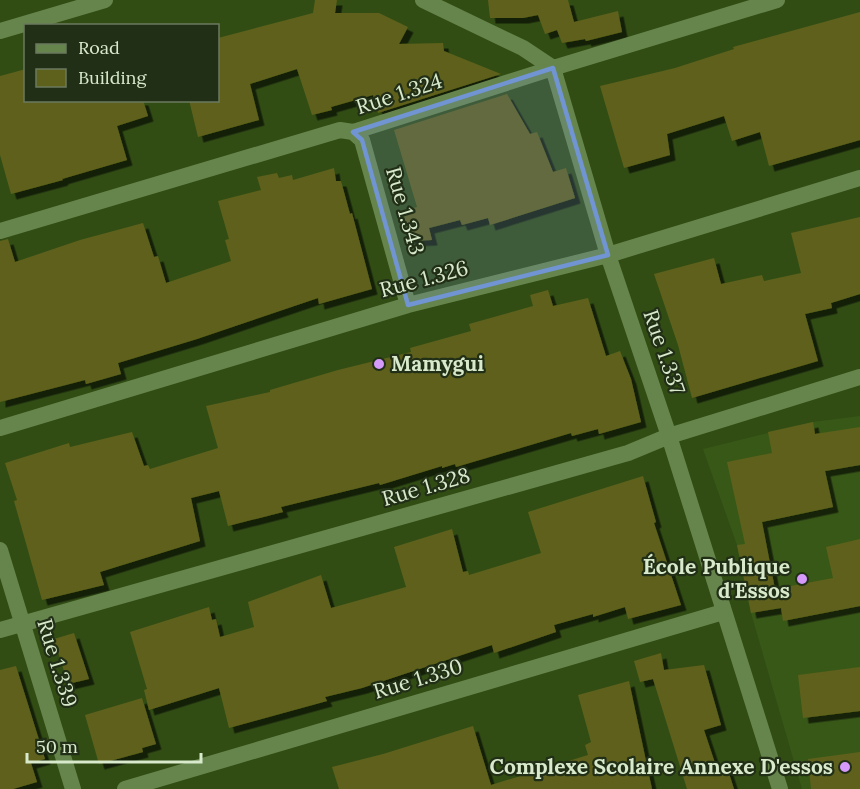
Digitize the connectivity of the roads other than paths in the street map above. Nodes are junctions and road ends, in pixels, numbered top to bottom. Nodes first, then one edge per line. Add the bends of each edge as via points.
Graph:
1 (105, 0) edge
2 (423, 0) edge
3 (777, 0) edge
4 (0, 31) edge
5 (553, 68) junction
6 (353, 132) junction
7 (860, 178) edge
8 (0, 231) edge
9 (608, 255) junction
10 (408, 305) junction
11 (860, 377) edge
12 (0, 428) edge
13 (669, 436) junction
14 (0, 550) edge
15 (723, 612) junction
16 (21, 623) junction
17 (0, 630) edge
18 (73, 789) edge
19 (125, 789) edge
20 (780, 789) edge

1 - 4 street
2 - 5 street via 523,48
3 - 5 street, Rue 1.324
5 - 6 street, Rue 1.324
5 - 9 street, Rue 1.337
6 - 8 street, Rue 1.324 via 340,130
6 - 10 street, Rue 1.343 via 362,140
7 - 9 street, Rue 1.326
9 - 10 street, Rue 1.326
9 - 13 street, Rue 1.337
10 - 12 street, Rue 1.326
11 - 13 street, Rue 1.328
13 - 15 street, Rue 1.337
13 - 16 street, Rue 1.328 via 628,453
14 - 16 street, Rue 1.339
15 - 19 street, Rue 1.330
15 - 20 street, Rue 1.337
16 - 17 street, Rue 1.328
16 - 18 street, Rue 1.339

